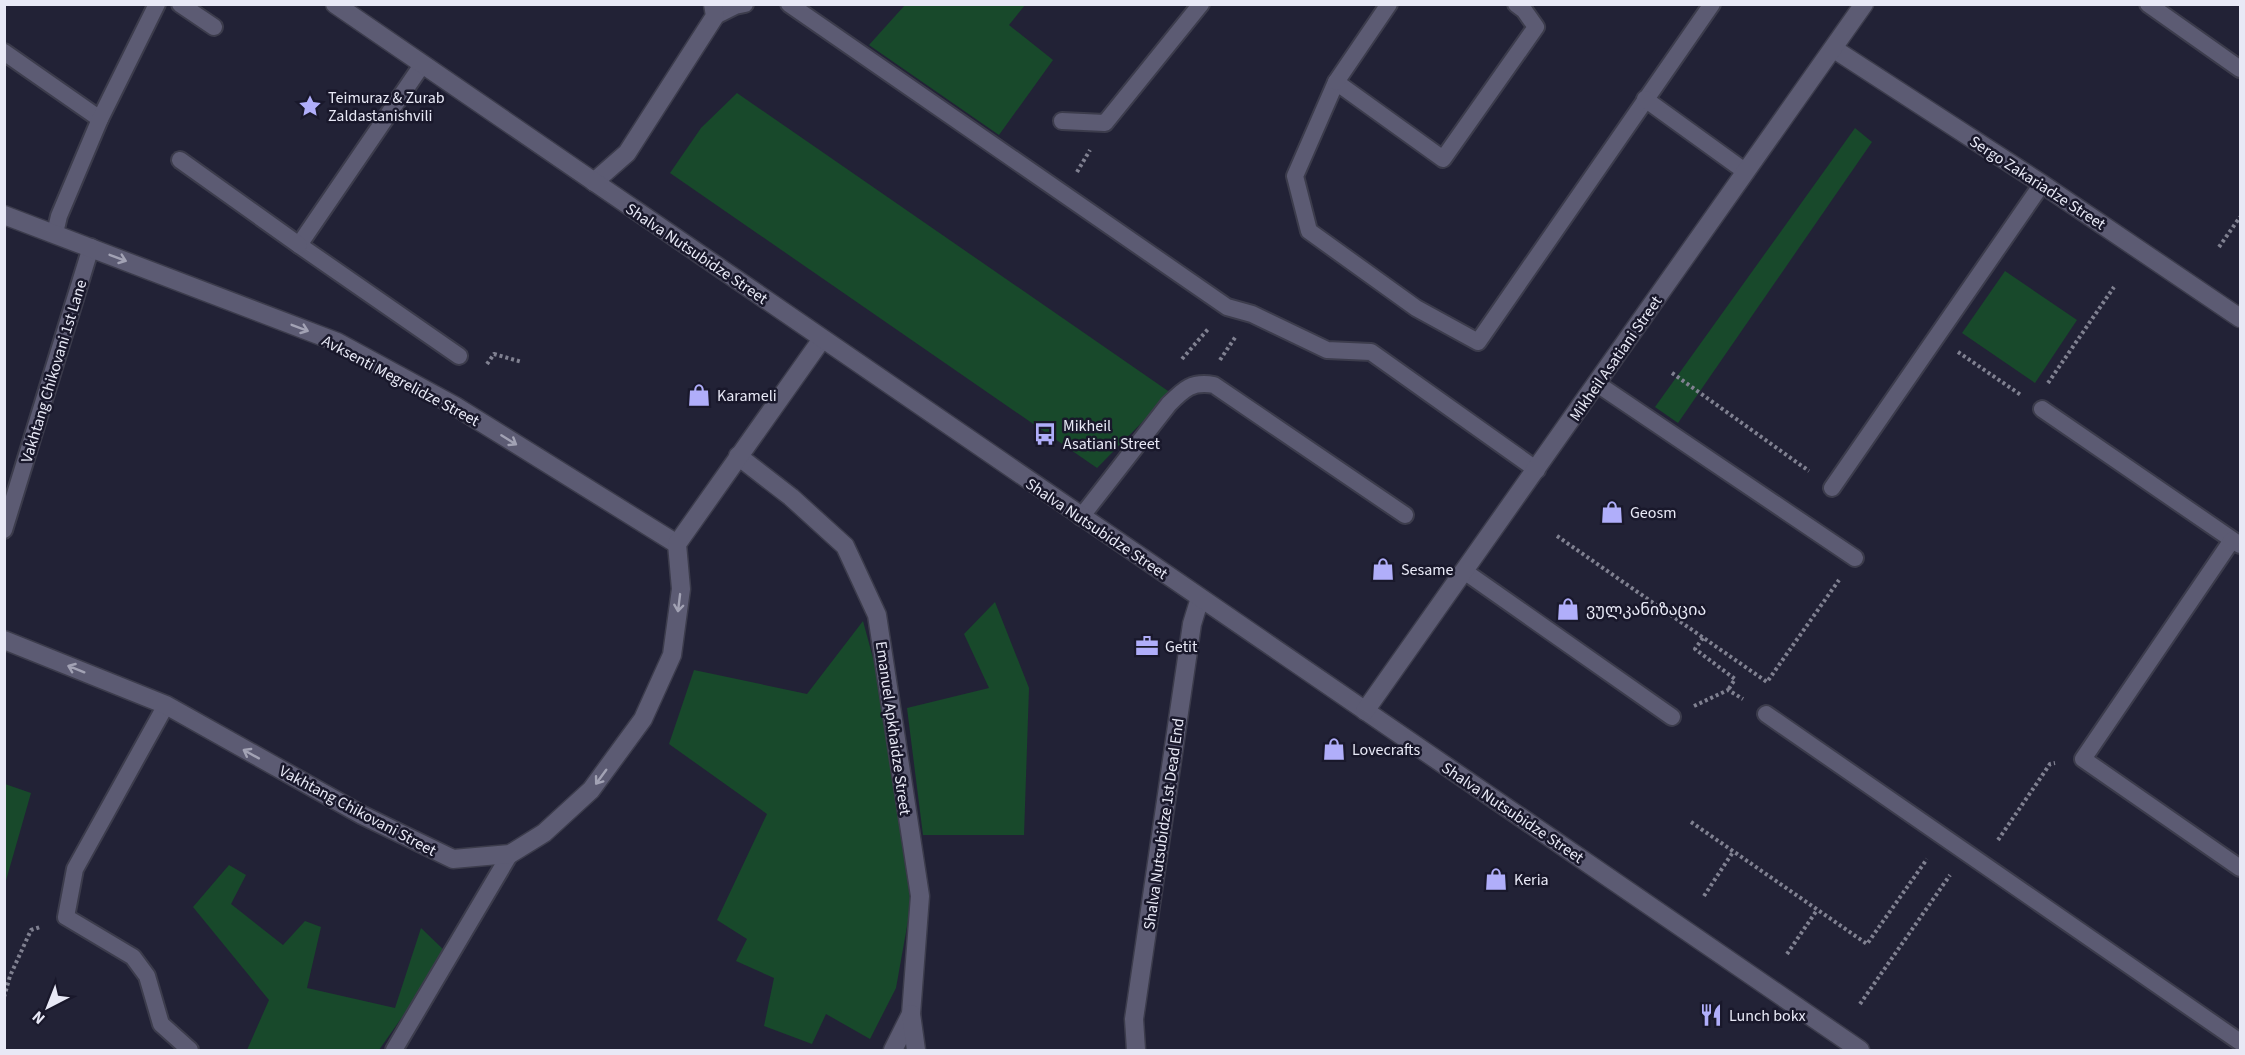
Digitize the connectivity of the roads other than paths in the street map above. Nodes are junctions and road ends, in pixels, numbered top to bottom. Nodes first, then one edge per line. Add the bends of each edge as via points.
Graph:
1 (157, 4) edge
2 (180, 4) edge
3 (335, 4) edge
4 (745, 4) edge
5 (789, 4) edge
6 (1201, 4) edge
7 (1389, 4) edge
8 (1516, 4) edge
9 (1712, 4) edge
10 (1864, 4) edge
11 (2148, 4) edge
12 (714, 10) edge
13 (214, 27) dead end
14 (1834, 48) junction
15 (4, 52) edge
16 (422, 64) junction
17 (2241, 69) edge
18 (1336, 82) junction
19 (1645, 99) junction
20 (100, 119) junction
21 (1062, 121) dead end
22 (180, 160) dead end
23 (1746, 172) junction
24 (594, 182) junction
25 (2042, 184) junction
26 (4, 215) edge
27 (55, 233) junction
28 (299, 245) junction
29 (91, 247) junction
30 (2241, 318) edge
31 (822, 339) junction
32 (459, 356) dead end
33 (1596, 383) junction
34 (2038, 406) road end
35 (738, 456) junction
36 (1537, 470) junction
37 (1832, 488) road end
38 (1405, 515) dead end
39 (1081, 516) junction
40 (4, 530) edge
41 (2236, 543) edge
42 (677, 544) junction
43 (1855, 558) road end
44 (1464, 571) junction
45 (1200, 598) junction
46 (4, 640) edge
47 (166, 705) junction
48 (1365, 711) junction
49 (1766, 714) road end
50 (1672, 717) road end
51 (510, 854) junction
52 (2241, 868) edge
53 (910, 1014) junction
54 (2241, 1042) edge
55 (190, 1050) edge
56 (394, 1050) edge
57 (893, 1050) edge
58 (916, 1050) edge
59 (1136, 1050) edge
60 (1860, 1050) edge

1 - 20 lane
2 - 13 lane
3 - 16 street, Shalva Nutsubidze Street
4 - 12 lane
5 - 36 lane via 1227,308 1252,314 1327,350 1371,352
6 - 21 lane via 1105,123
7 - 18 lane
8 - 18 lane via 1536,27 1443,159
9 - 19 lane
10 - 14 street, Mikheil Asatiani Street
11 - 17 lane
12 - 24 street via 627,153
14 - 23 street, Mikheil Asatiani Street
14 - 25 street, Sergo Zakariadze Street
15 - 20 lane
16 - 24 street, Shalva Nutsubidze Street
16 - 28 lane
18 - 19 lane via 1295,176 1309,231 1416,308 1478,342
19 - 23 lane
20 - 27 lane
22 - 28 lane
23 - 33 street, Mikheil Asatiani Street
24 - 31 street, Shalva Nutsubidze Street
25 - 30 street, Sergo Zakariadze Street
25 - 37 lane
26 - 27 street, Avksenti Megrelidze Street
27 - 29 street, Avksenti Megrelidze Street
28 - 32 lane
29 - 40 lane, Vakhtang Chikovani 1st Lane
29 -> 42 street, Avksenti Megrelidze Street via 337,342 455,406
31 - 35 street
31 - 39 street, Shalva Nutsubidze Street
33 - 36 street, Mikheil Asatiani Street
33 - 43 lane
34 - 41 lane
35 - 42 street
35 - 53 street, Emanuel Apkhaidze Street via 845,546 878,615 920,896
36 - 44 street, Mikheil Asatiani Street
38 - 39 lane via 1214,385 1199,382 1169,404
39 - 45 street, Shalva Nutsubidze Street
41 - 52 lane via 2083,759
42 -> 51 street, Vakhtang Chikovani Street via 681,589 672,655 643,719 591,790 544,833
44 - 48 street, Mikheil Asatiani Street
44 - 50 lane
45 - 48 street, Shalva Nutsubidze Street
45 - 59 street, Shalva Nutsubidze 1st Dead End via 1192,624 1134,1018
47 -> 46 street, Vakhtang Chikovani Street
51 -> 47 street, Vakhtang Chikovani Street via 453,859 362,815
47 - 55 lane via 75,869 66,917 133,957 147,976 161,1024
48 - 60 street, Shalva Nutsubidze Street
49 - 54 lane
51 - 56 lane
53 - 57 street, Emanuel Apkhaidze Street
53 - 58 street

